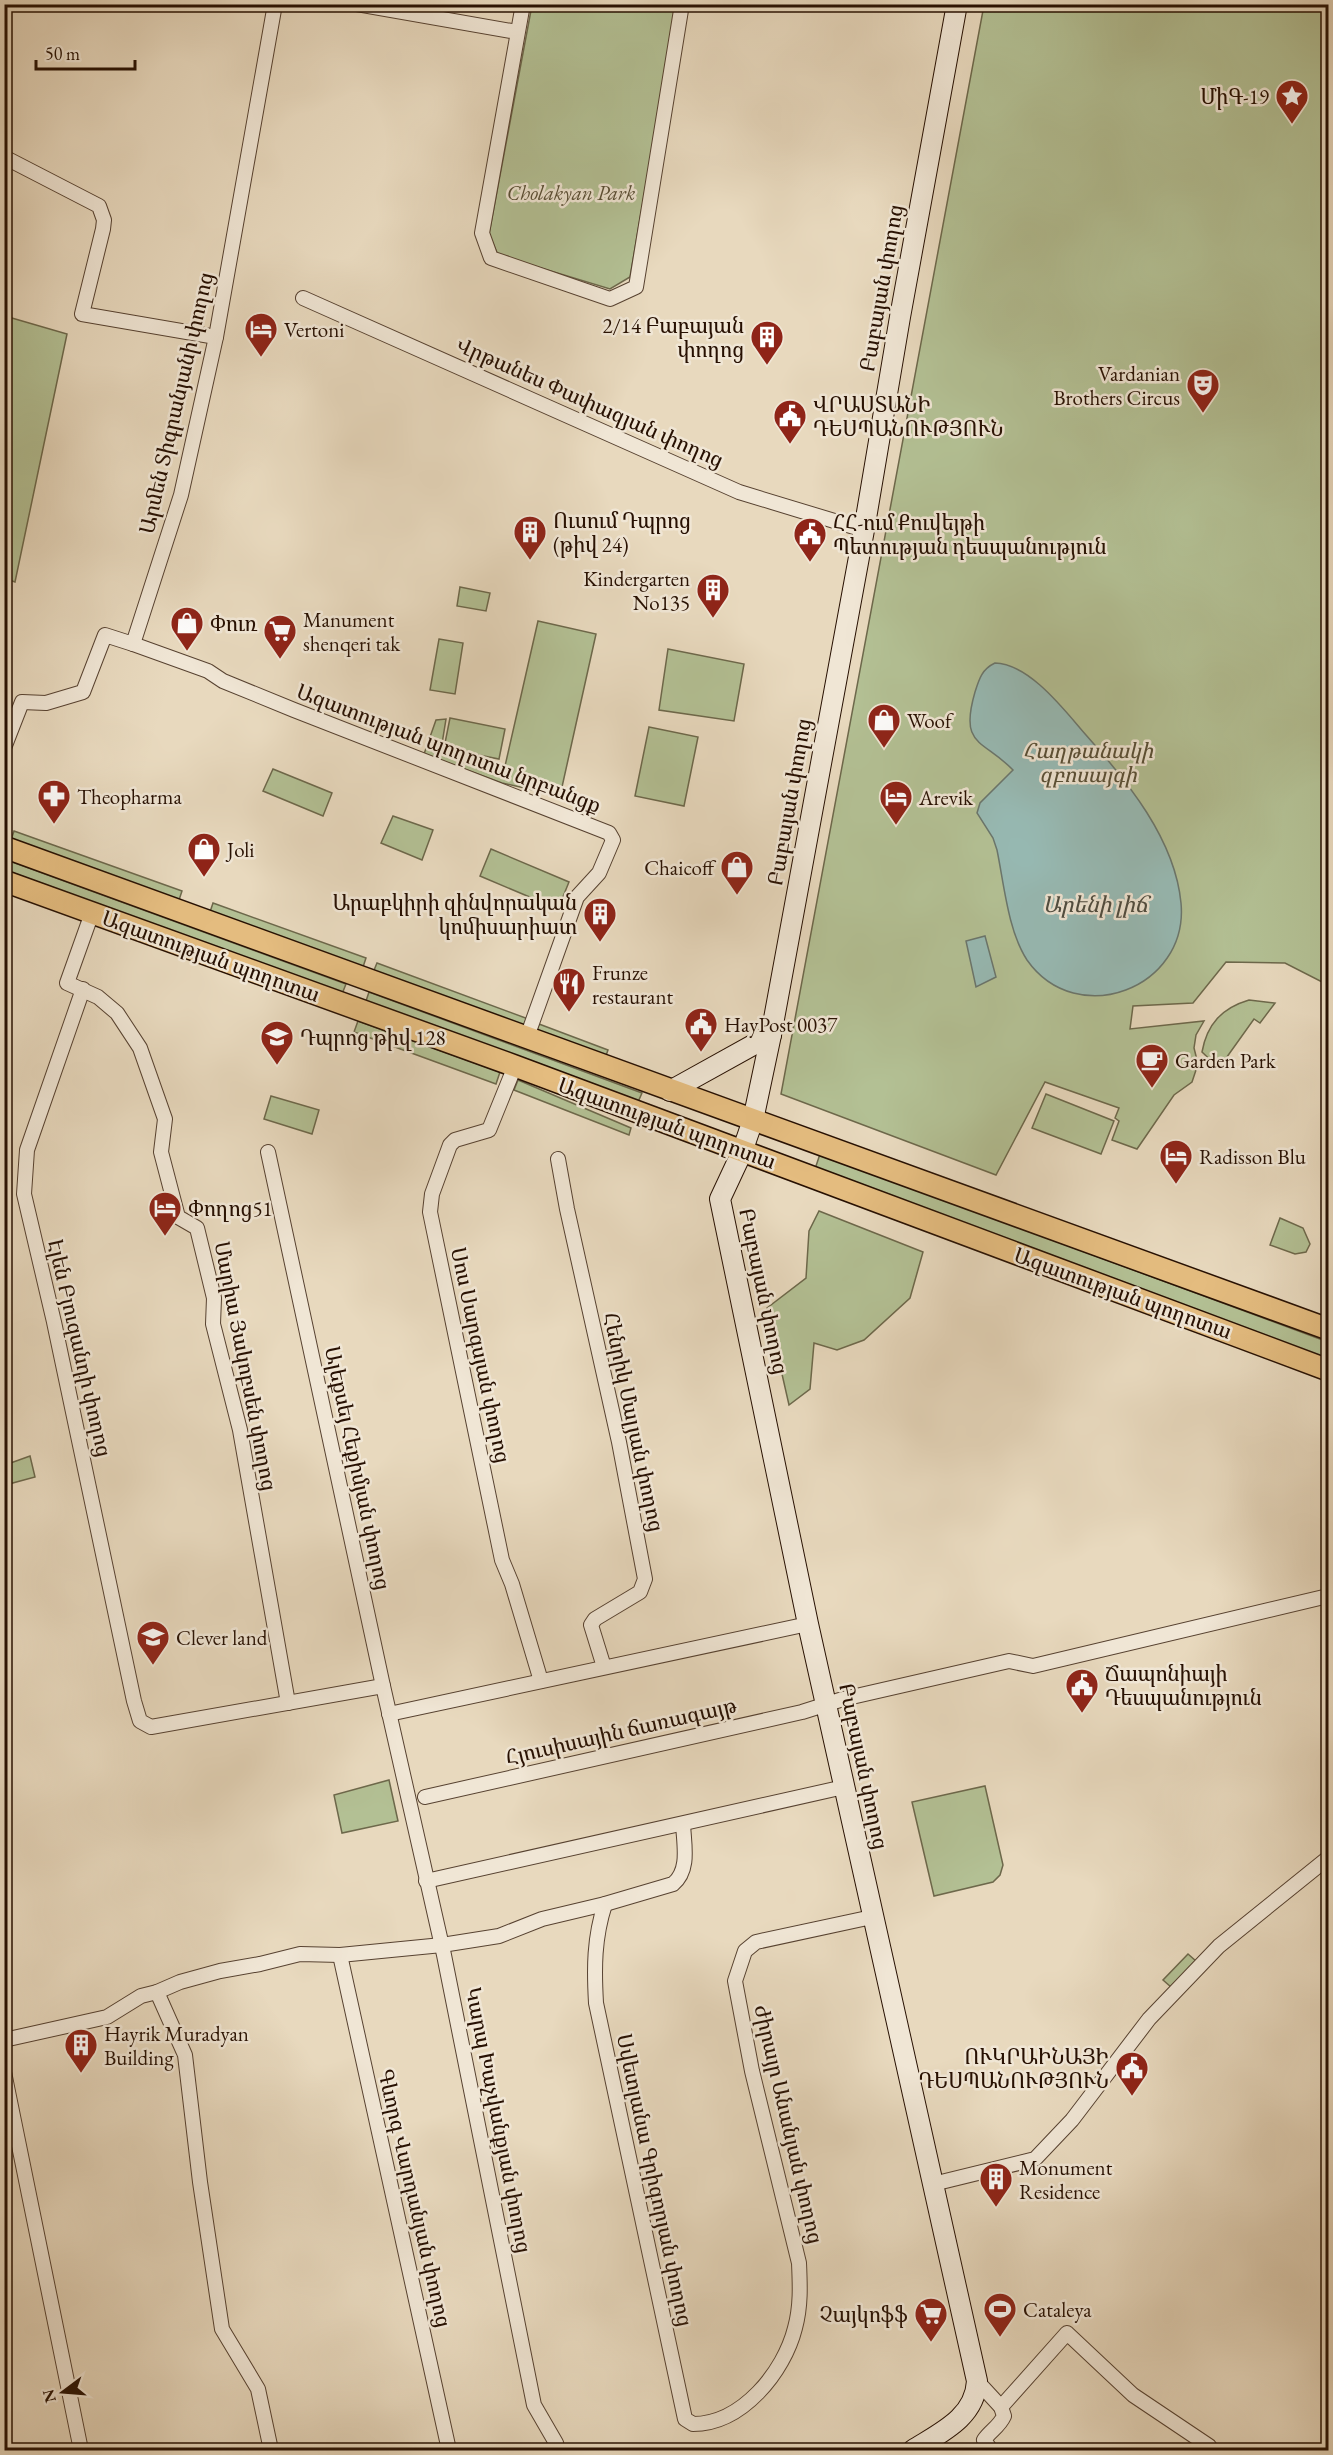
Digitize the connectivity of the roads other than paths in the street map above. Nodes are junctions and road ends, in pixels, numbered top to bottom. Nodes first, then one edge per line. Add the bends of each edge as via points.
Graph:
1 (275, 4) edge
2 (357, 4) edge
3 (523, 4) edge
4 (682, 4) edge
5 (957, 4) edge
6 (517, 32) junction
7 (4, 157) edge
8 (303, 298) dead end
9 (216, 337) junction
10 (864, 530) junction
11 (133, 644) junction
12 (4, 747) edge
13 (4, 847) edge
14 (4, 881) edge
15 (92, 912) junction
16 (83, 989) junction
17 (771, 1035) junction
18 (527, 1037) junction
19 (515, 1066) junction
20 (670, 1091) junction
21 (753, 1120) junction
22 (268, 1152) dead end
23 (742, 1152) junction
24 (558, 1159) dead end
25 (1329, 1329) edge
26 (1329, 1370) edge
27 (1329, 1596) edge
28 (808, 1624) junction
29 (603, 1667) junction
30 (541, 1681) junction
31 (383, 1686) junction
32 (288, 1703) junction
33 (826, 1706) junction
34 (389, 1714) junction
35 (844, 1787) junction
36 (407, 1793) joint
37 (425, 1797) dead end
38 (683, 1824) junction
39 (1329, 1858) edge
40 (426, 1881) junction
41 (605, 1905) junction
42 (872, 1917) junction
43 (442, 1945) junction
44 (340, 1955) junction
45 (158, 1992) junction
46 (4, 2040) edge
47 (4, 2072) edge
48 (933, 2184) junction
49 (977, 2381) junction
50 (1001, 2407) junction
51 (728, 2416) joint
52 (81, 2451) edge
53 (271, 2451) edge
54 (449, 2451) edge
55 (558, 2451) edge
56 (913, 2451) edge
57 (992, 2451) edge
58 (1212, 2451) edge

1 - 9 street, Արմեն Տիգրանյանի փողոց
2 - 6 street
3 - 6 street
4 - 6 street via 636,287 610,299 491,258 482,233
5 - 10 street, Բաբայան փողոց
7 - 9 street via 99,206 103,229 82,314
8 - 10 street, Վրթանես Փափազյան փողոց via 739,492
9 - 11 street, Արմեն Տիգրանյանի փողոց via 181,495
10 - 17 street, Բաբայան փողոց
11 - 12 street via 105,635 83,692 46,703 22,702
11 - 18 street, Ազատության պողոտա նրբանցք via 208,670 223,681 294,710 609,833 613,840 599,873 577,897
13 - 18 main road, Ազատության պողոտա
14 - 15 main road, Ազատության պողոտա
15 - 16 street, Մարիա Յակոբսեն փողոց via 67,983
15 - 19 main road, Ազատության պողոտա
16 - 32 street, Մարիա Յակոբսեն փողոց via 117,1013 140,1048 165,1119 161,1152 178,1217 197,1228 214,1298 213,1324 240,1430
16 - 32 street, Էլեն Բյուզանդի փողոց via 27,1150 24,1194 134,1701 140,1720 151,1727
17 - 20 street
17 - 21 street, Բաբայան փողոց
18 - 20 main road, Ազատության պողոտա
19 - 23 main road, Ազատության պողոտա
19 - 30 street, Սոս Սարգսյան փողոց via 489,1130 450,1145 429,1203 502,1560
20 - 21 main road, Ազատության պողոտա
21 - 23 street, Բաբայան փողոց
21 - 25 main road, Ազատության պողոտա
22 - 31 street, Ալեքսեյ Հեքիմյան փողոց
23 - 26 main road, Ազատության պողոտա
23 - 28 street, Բաբայան փողոց via 720,1199
24 - 29 street, Հենրիկ Մալյան փողոց via 645,1579 640,1592 591,1624
27 - 33 street, Հյուսիսային ճառագայթ via 1033,1666 1009,1661
28 - 29 street
28 - 33 street, Բաբայան փողոց
29 - 30 street
30 - 34 street
31 - 32 street
31 - 34 street, Ալեքսեյ Հեքիմյան փողոց
33 - 35 street, Բաբայան փողոց
33 - 37 street, Հյուսիսային ճառագայթ
34 - 36 street, Ալեքսեյ Հեքիմյան փողոց
35 - 38 street
35 - 42 street, Բաբայան փողոց
36 - 40 street, Կարպ Խաչվանքյան փողոց
38 - 40 street
38 - 41 street via 681,1878
39 - 48 street via 1219,1946 1149,2019 1072,2120 1035,2159
40 - 43 street, Կարպ Խաչվանքյան փողոց
41 - 43 street via 542,1919 499,1936
41 - 51 street, Սվետլանա Գրիգորյան փողոց via 597,1930 596,2003 685,2418 697,2424
42 - 48 street, Բաբայան փողոց
42 - 51 street, Ժիրայր Անանյան փողոց via 756,1942 746,1951 735,1981 752,2071 799,2263 801,2295 796,2327 782,2361 750,2400
43 - 44 street
43 - 55 street, Կարպ Խաչվանքյան փողոց via 534,2405
44 - 45 street via 300,1954 203,1975
44 - 54 street, Գևորգ Վարդանյան փողոց
45 - 46 street via 141,1996 107,2017
45 - 53 street via 185,2055 222,2330 258,2389
47 - 52 street
48 - 49 street, Բաբայան փողոց
49 - 50 street
49 - 56 street via 976,2394 958,2422
50 - 57 street via 1004,2416 984,2440
50 - 58 street via 1067,2333 1133,2395

